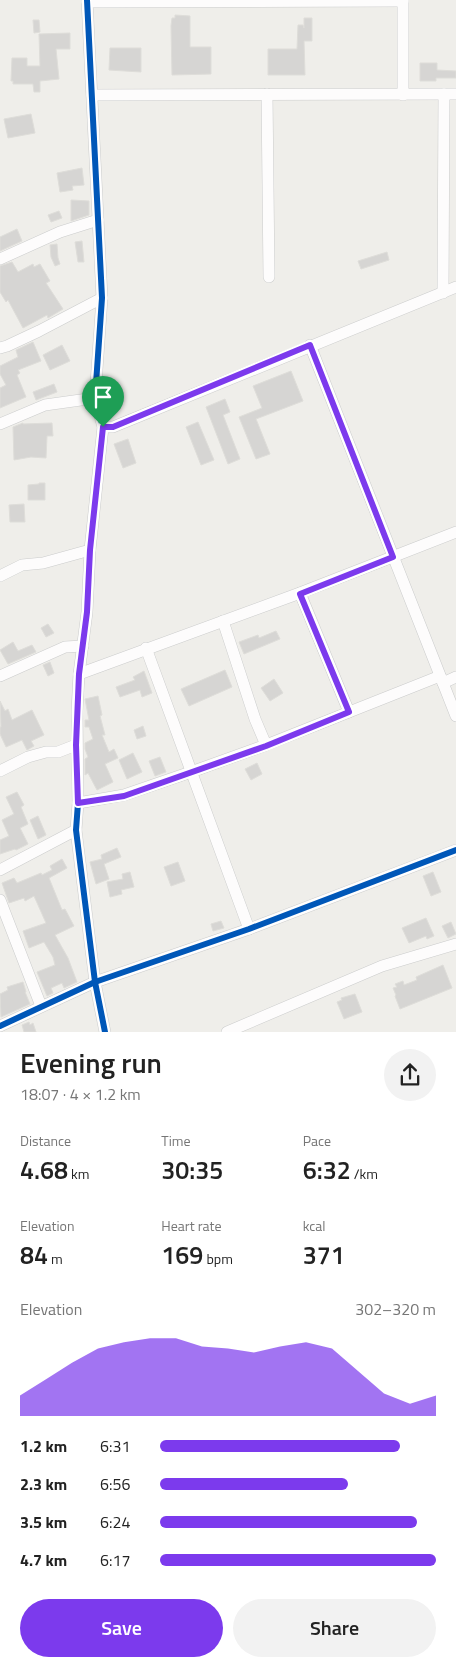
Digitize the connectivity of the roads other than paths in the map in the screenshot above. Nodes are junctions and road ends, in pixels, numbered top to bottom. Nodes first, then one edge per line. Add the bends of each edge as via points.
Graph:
1 (87, 1) edge
2 (403, 1) edge
3 (268, 94) junction
4 (444, 94) junction
5 (456, 94) edge
6 (92, 95) junction
7 (403, 95) junction
8 (98, 220) junction
9 (0, 259) edge
10 (269, 277) dead end
11 (456, 287) edge
12 (444, 293) junction
13 (102, 298) junction
14 (310, 345) junction
15 (0, 348) edge
16 (95, 398) junction
17 (0, 424) edge
18 (103, 427) junction
19 (456, 532) edge
20 (90, 550) junction
21 (393, 557) junction
22 (0, 576) edge
23 (300, 594) junction
24 (223, 621) junction
25 (83, 646) junction
26 (146, 648) junction
27 (79, 674) junction
28 (0, 676) edge
29 (456, 677) edge
30 (441, 679) junction
31 (349, 712) junction
32 (456, 716) edge
33 (76, 745) junction
34 (266, 746) junction
35 (0, 771) edge
36 (192, 772) junction
37 (78, 803) junction
38 (76, 830) junction
39 (456, 850) edge
40 (0, 870) edge
41 (0, 900) edge
42 (249, 929) junction
43 (456, 944) edge
44 (95, 982) junction
45 (41, 1006) junction
46 (3, 1027) edge
47 (105, 1032) edge
48 (227, 1032) edge

1 - 2 street
1 - 6 street
2 - 7 street
3 - 6 street
3 - 7 street
3 - 10 street
4 - 5 street
4 - 7 street
4 - 12 street
6 - 8 street
8 - 9 street via 60,232
8 - 13 street
11 - 12 street
12 - 14 street
13 - 15 street
13 - 16 street
14 - 18 street via 174,403 113,427
14 - 21 street
16 - 17 street via 44,404
16 - 18 street
18 - 20 street
19 - 21 street
20 - 22 street via 43,563 22,565
20 - 25 street
21 - 23 street
21 - 30 street
23 - 24 street
23 - 31 street
24 - 26 street
24 - 34 street
25 - 27 street
25 - 28 street via 65,647
26 - 27 street
26 - 36 street
27 - 33 street
29 - 30 street
30 - 31 street
30 - 32 street
31 - 34 street
33 - 35 street via 28,757
33 - 37 street
34 - 36 street
36 - 37 street via 124,796
36 - 42 street
37 - 38 street
38 - 40 street
38 - 44 street
39 - 42 street
41 - 45 street
42 - 44 street
43 - 48 street via 382,966
44 - 45 street
44 - 47 street
45 - 46 street

